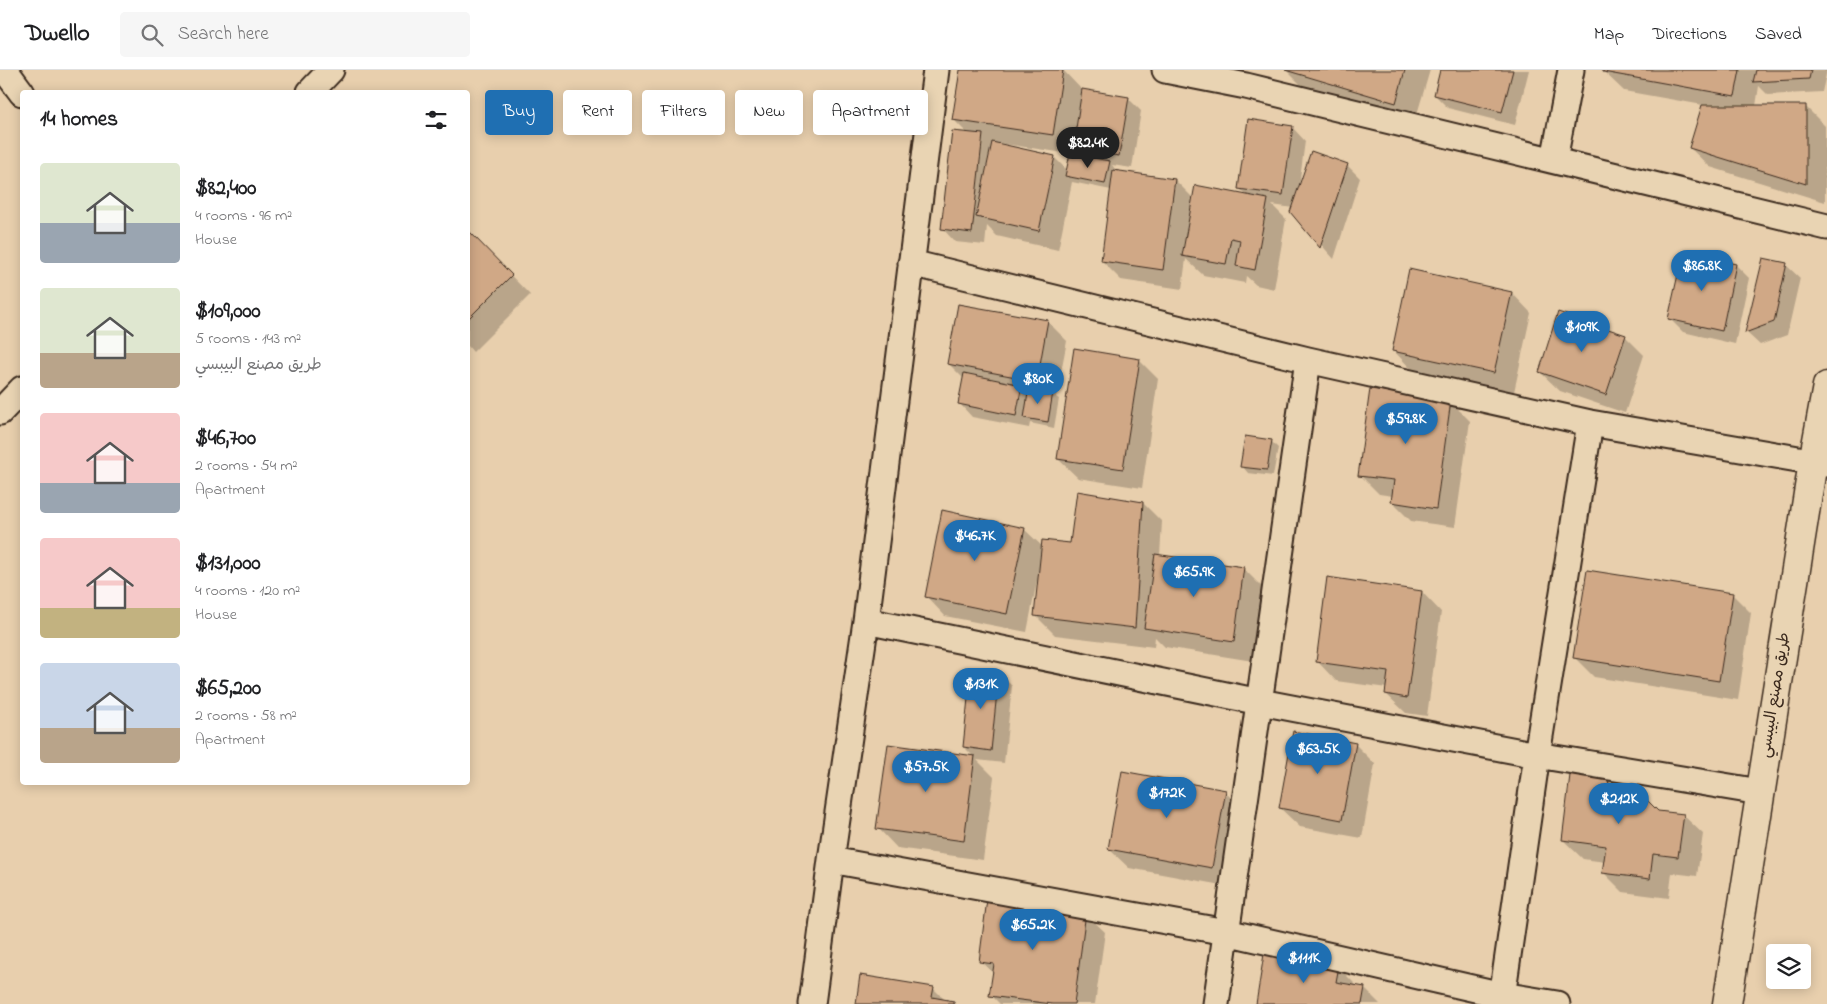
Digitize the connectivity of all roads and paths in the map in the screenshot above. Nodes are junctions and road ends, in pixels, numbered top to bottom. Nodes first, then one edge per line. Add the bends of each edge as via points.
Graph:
1 (5, 70) edge
2 (331, 70) edge
3 (936, 70) edge
4 (1166, 70) edge
5 (1571, 70) edge
6 (1247, 78) edge
7 (20, 90) edge
8 (312, 90) edge
9 (1554, 160) junction
10 (1827, 227) edge
11 (911, 263) junction
12 (1308, 360) junction
13 (1827, 386) edge
14 (20, 391) edge
15 (0, 412) edge
16 (1590, 422) junction
17 (1820, 463) edge
18 (866, 621) junction
19 (1260, 702) junction
20 (1537, 754) junction
21 (1760, 792) junction
22 (831, 860) junction
23 (1226, 932) junction
24 (1501, 999) edge
25 (812, 1004) edge
26 (1216, 1004) edge
27 (1557, 1004) edge
28 (1727, 1004) edge

1 - 7 street
2 - 8 street
3 - 11 street
4 - 6 street
5 - 9 street
6 - 9 street
9 - 10 street
11 - 12 street
11 - 18 street
12 - 16 street
12 - 19 street
13 - 17 main road, طريق مصنع البيبسي
14 - 15 street
16 - 17 street
16 - 20 street
17 - 21 main road, طريق مصنع البيبسي
18 - 19 street
18 - 22 street
19 - 20 street
19 - 23 street
20 - 21 street
20 - 24 street
21 - 28 main road, طريق مصنع البيبسي
22 - 23 street
22 - 25 street
23 - 24 street
23 - 26 street
24 - 27 street

